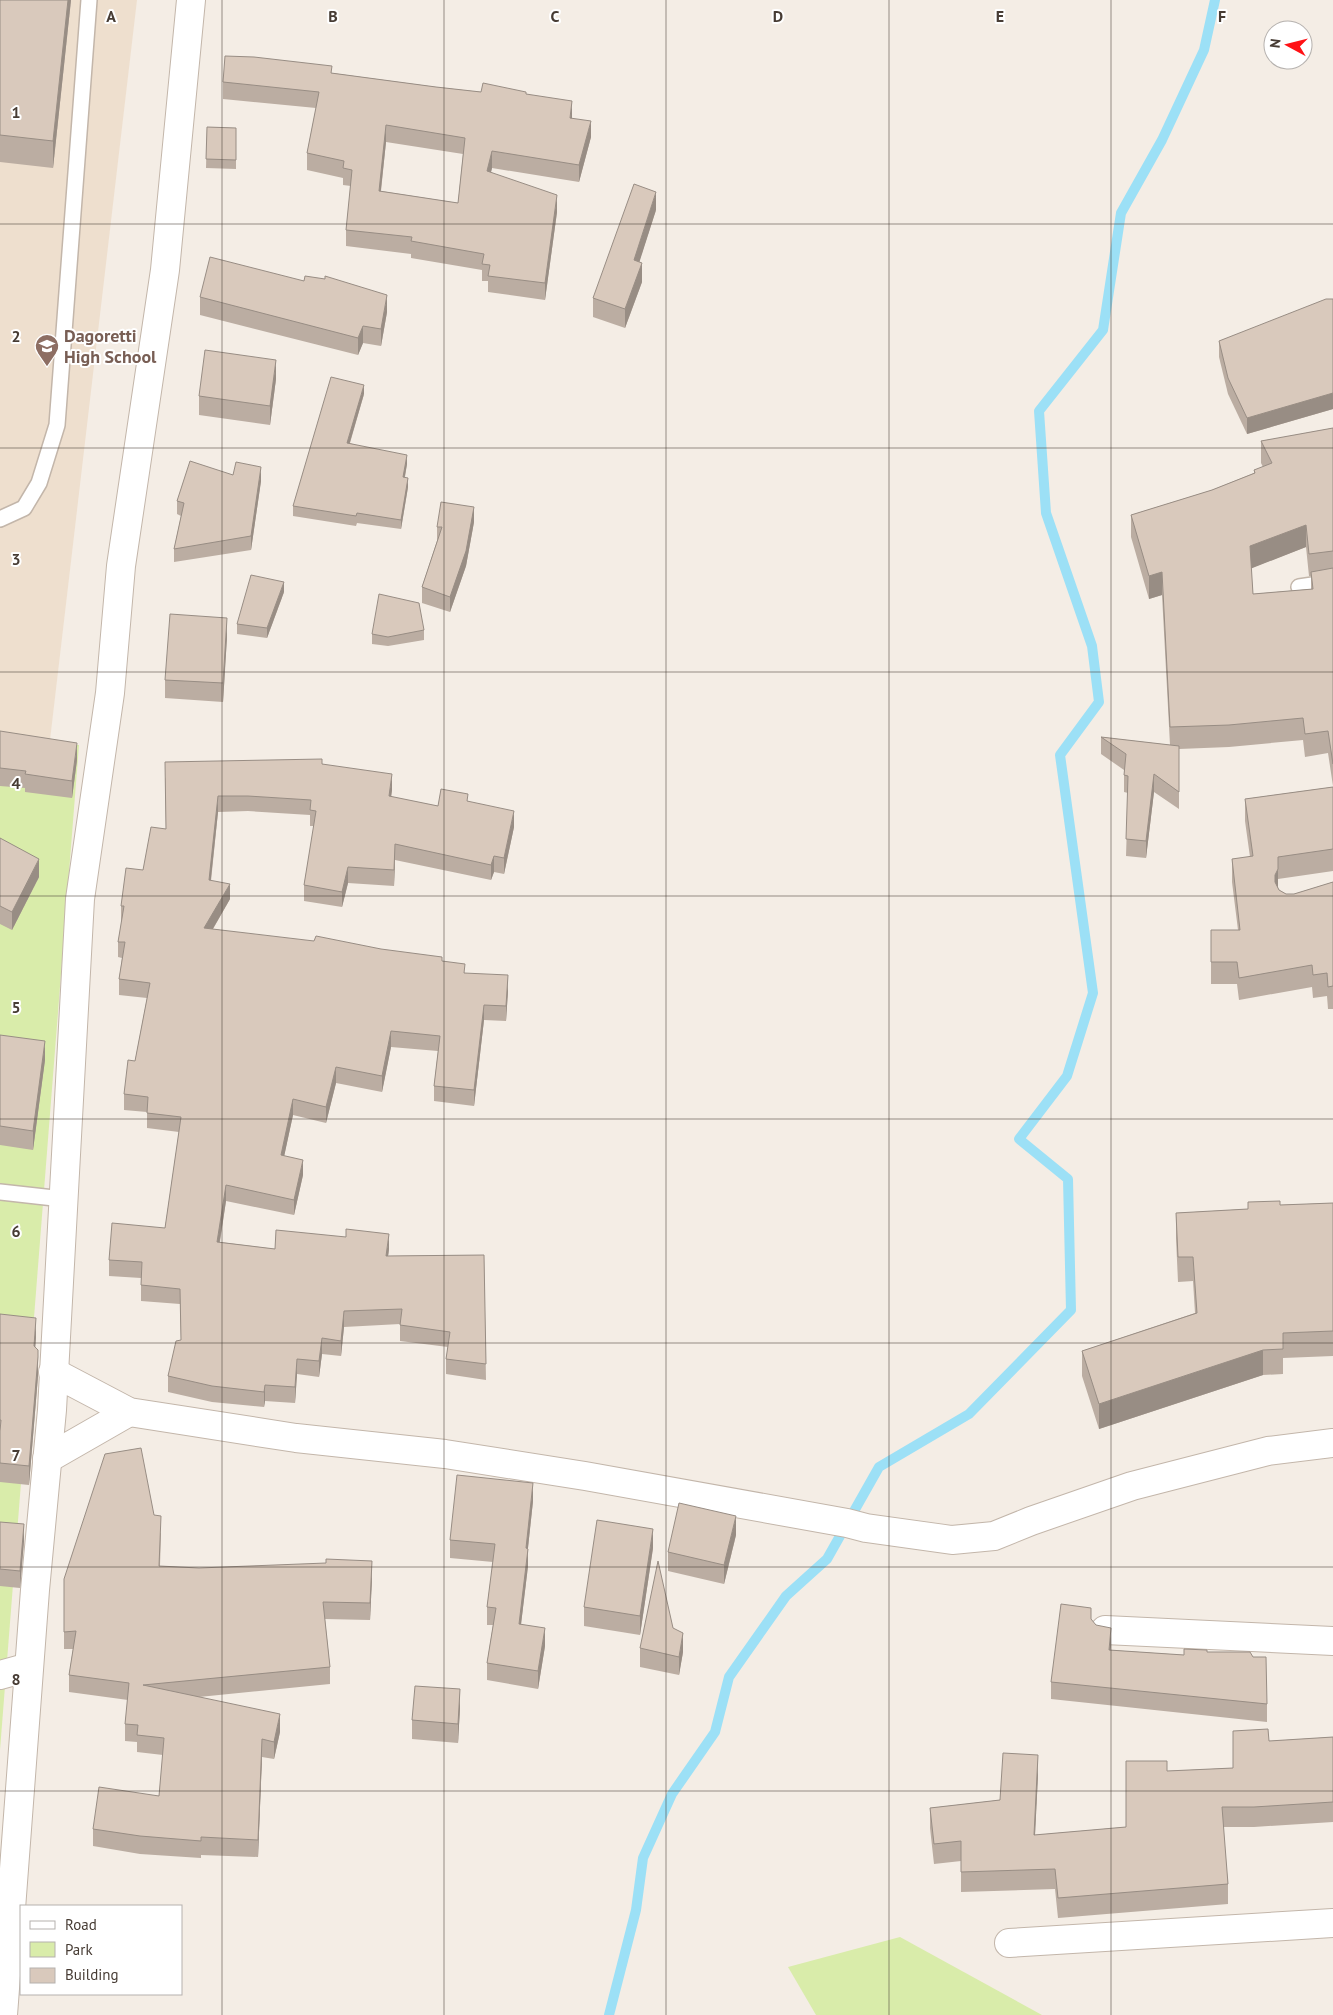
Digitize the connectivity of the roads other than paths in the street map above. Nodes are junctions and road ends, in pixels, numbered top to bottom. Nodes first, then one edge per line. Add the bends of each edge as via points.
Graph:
1 (89, 0) edge
2 (191, 0) edge
3 (0, 519) edge
4 (1333, 582) edge
5 (1299, 587) dead end
6 (0, 1192) edge
7 (63, 1200) junction
8 (53, 1372) junction
9 (129, 1412) junction
10 (1333, 1443) edge
11 (47, 1459) junction
12 (1105, 1630) edge
13 (1333, 1642) edge
14 (29, 1667) junction
15 (0, 1675) edge
16 (1333, 1923) edge
17 (1009, 1943) dead end
18 (3, 1966) edge
19 (3, 2015) edge

1 - 3 lane via 57,425 39,483 24,508
2 - 7 street via 165,270 121,566 110,693 80,899
4 - 5 lane
6 - 7 lane
7 - 8 street
8 - 9 street
8 - 11 street
9 - 10 street via 296,1438 492,1461 866,1528 952,1540 994,1536 1132,1486 1268,1452
9 - 11 street
11 - 14 street
12 - 13 street
14 - 15 street
14 - 18 street
16 - 17 street
18 - 19 street

